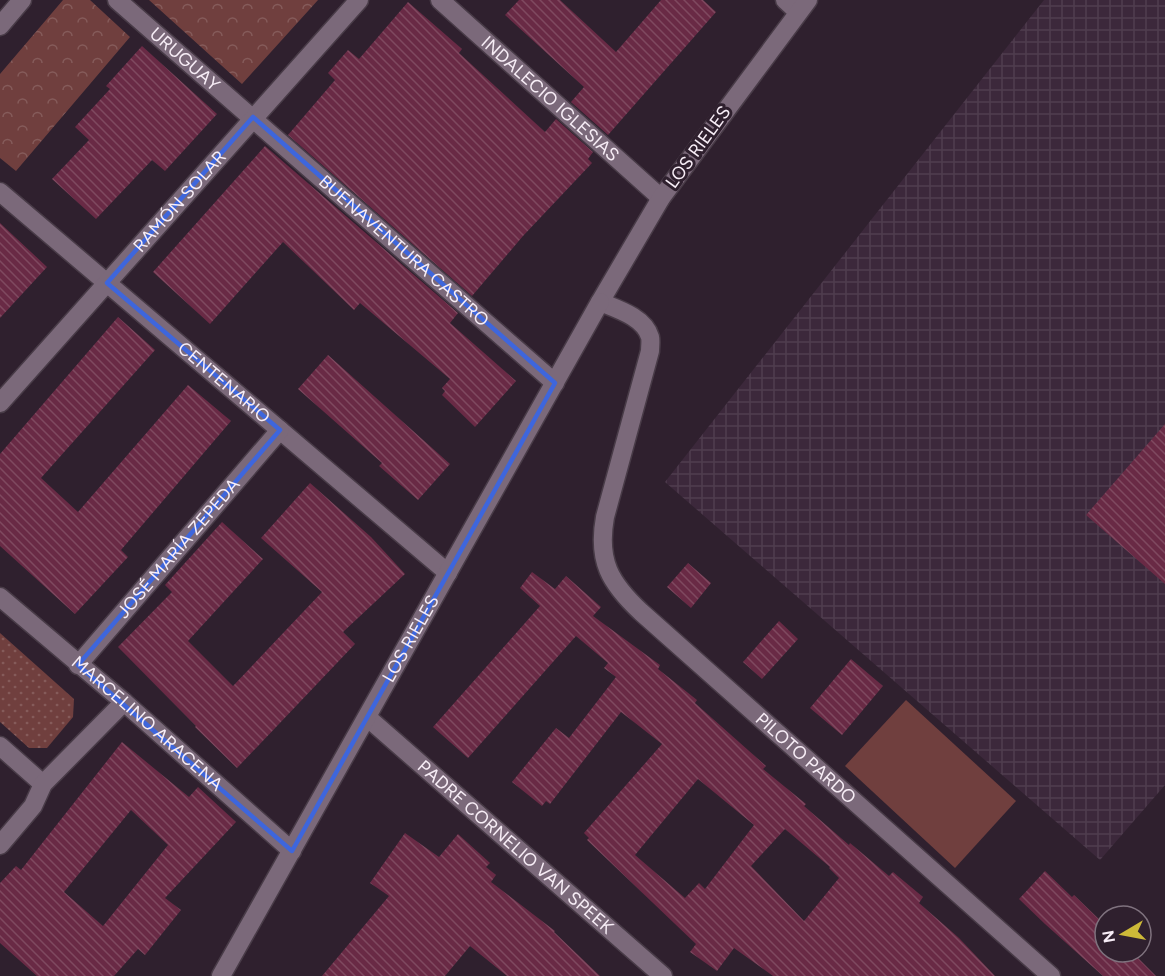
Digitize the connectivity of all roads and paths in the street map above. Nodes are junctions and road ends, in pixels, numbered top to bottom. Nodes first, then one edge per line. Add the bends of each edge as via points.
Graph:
1 (22, 0) edge
2 (117, 0) edge
3 (358, 0) edge
4 (440, 0) edge
5 (797, 4) edge
6 (0, 26) edge
7 (253, 117) junction
8 (0, 192) edge
9 (661, 198) junction
10 (107, 283) junction
11 (600, 302) junction
12 (555, 382) junction
13 (0, 403) edge
14 (280, 430) junction
15 (448, 573) junction
16 (0, 597) edge
17 (78, 665) junction
18 (124, 702) junction
19 (368, 718) junction
20 (0, 746) edge
21 (43, 784) junction
22 (0, 845) edge
23 (292, 852) junction
24 (221, 976) edge
25 (663, 976) edge
26 (1052, 976) edge

1 - 6 street
2 - 7 street, URUGUAY
3 - 7 street, RAMÓN SOLAR
4 - 9 street, INDALECIO IGLESIAS
5 - 9 street, LOS RIELES
7 - 10 street, RAMÓN SOLAR
7 - 12 street, BUENAVENTURA CASTRO
8 - 10 street, CENTENARIO
9 - 11 street, LOS RIELES
10 - 13 street, RAMÓN SOLAR
10 - 14 street, CENTENARIO
11 - 12 street, LOS RIELES
11 - 26 street, PILOTO PARDO via 635,318 650,336 650,351 602,535 603,553 615,585
12 - 15 street, LOS RIELES
14 - 15 street, CENTENARIO
14 - 17 street, JOSÉ MARÍA ZEPEDA
15 - 19 street, LOS RIELES
16 - 17 street, MARCELINO ARACENA
17 - 18 street, MARCELINO ARACENA
18 - 21 street
18 - 23 street, MARCELINO ARACENA
19 - 23 street, LOS RIELES
19 - 25 street, PADRE CORNELIO VAN SPEEK
20 - 21 street
21 - 22 street via 33,806
23 - 24 street, LOS RIELES

